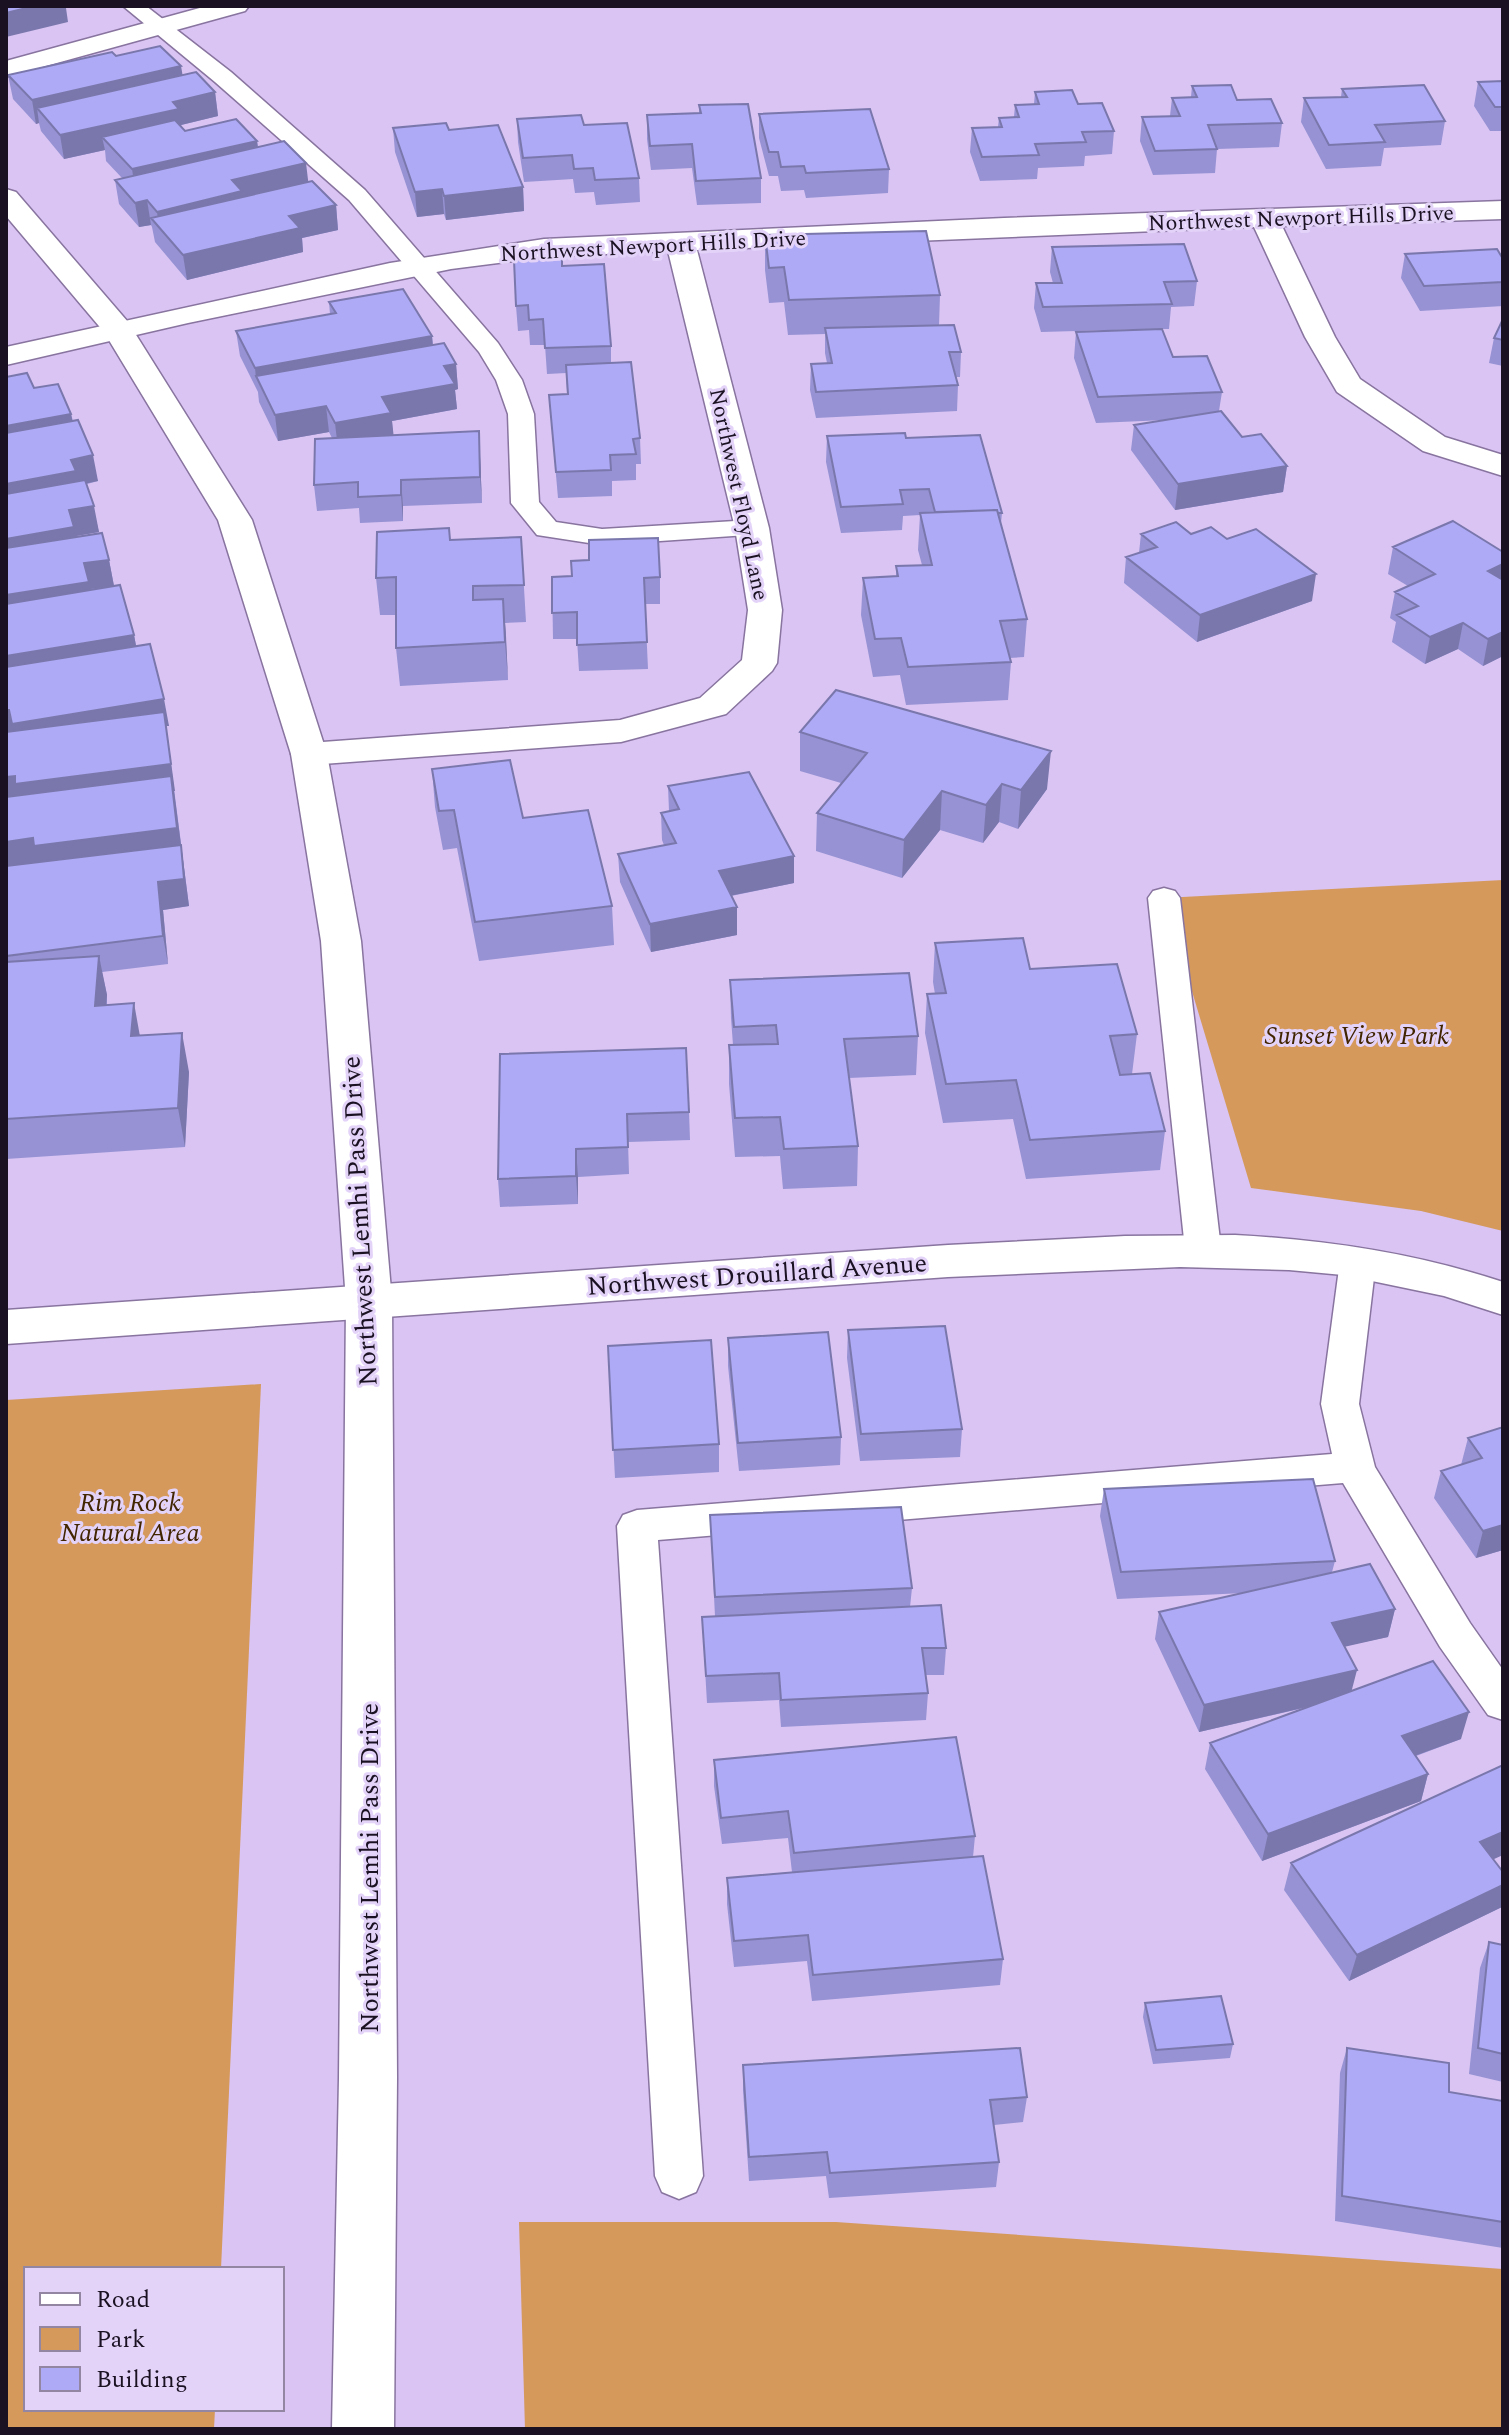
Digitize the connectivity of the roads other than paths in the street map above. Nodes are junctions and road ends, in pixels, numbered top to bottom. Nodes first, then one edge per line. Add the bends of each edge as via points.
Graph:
1 (133, 6) edge
2 (236, 6) edge
3 (162, 28) junction
4 (6, 69) edge
5 (6, 198) edge
6 (1503, 210) edge
7 (1264, 218) junction
8 (681, 243) junction
9 (420, 265) junction
10 (117, 328) junction
11 (6, 356) edge
12 (1503, 466) edge
13 (752, 528) junction
14 (309, 754) junction
15 (1164, 898) dead end
16 (1203, 1249) junction
17 (1358, 1261) junction
18 (1503, 1299) edge
19 (369, 1302) junction
20 (6, 1327) edge
21 (1355, 1467) junction
22 (1503, 1703) edge
23 (679, 2176) dead end
24 (363, 2429) edge

1 - 3 lane
2 - 3 street
3 - 4 street
3 - 9 lane via 313,154
5 - 10 street, Northwest Lemhi Pass Drive
6 - 7 street, Northwest Newport Hills Drive
7 - 8 street, Northwest Newport Hills Drive
7 - 12 street via 1348,385 1434,444
8 - 9 street, Northwest Newport Hills Drive via 544,248
8 - 13 street, Northwest Floyd Lane
9 - 10 street, Northwest Newport Hills Drive
9 - 13 lane via 509,380 521,414 525,503 547,529 602,537
10 - 11 street, Northwest Newport Hills Drive
10 - 14 street, Northwest Lemhi Pass Drive via 235,520
13 - 14 street, Northwest Floyd Lane via 765,610 759,663 713,706 621,731
14 - 19 street, Northwest Lemhi Pass Drive via 341,941
15 - 16 lane
16 - 17 street, Northwest Drouillard Avenue
16 - 19 street, Northwest Drouillard Avenue via 945,1260
17 - 18 street, Northwest Drouillard Avenue
17 - 21 lane via 1340,1404
19 - 20 street, Northwest Drouillard Avenue
19 - 24 street, Northwest Lemhi Pass Drive
21 - 22 lane via 1455,1635
21 - 23 lane via 637,1526

